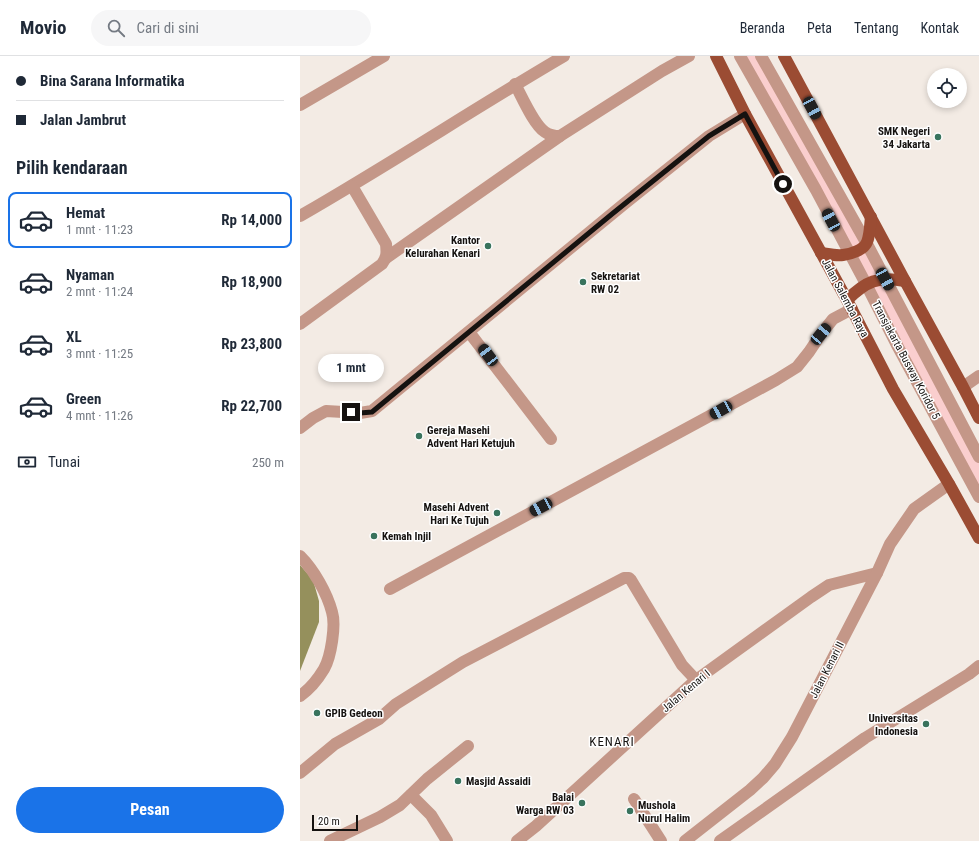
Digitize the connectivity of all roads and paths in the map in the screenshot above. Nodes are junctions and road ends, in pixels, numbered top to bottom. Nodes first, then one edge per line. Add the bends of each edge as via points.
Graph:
1 (384, 56) edge
2 (564, 56) edge
3 (690, 56) edge
4 (716, 56) edge
5 (740, 56) edge
6 (761, 56) edge
7 (784, 56) edge
8 (515, 84) junction
9 (300, 105) edge
10 (745, 114) junction
11 (560, 136) junction
12 (352, 186) junction
13 (300, 216) edge
14 (871, 217) junction
15 (866, 244) junction
16 (821, 253) junction
17 (849, 254) junction
18 (386, 258) junction
19 (885, 279) junction
20 (905, 281) junction
21 (866, 284) junction
22 (849, 304) junction
23 (300, 324) edge
24 (469, 332) junction
25 (979, 376) edge
26 (963, 387) junction
27 (979, 418) edge
28 (300, 428) edge
29 (551, 439) dead end
30 (979, 457) edge
31 (949, 484) junction
32 (979, 497) edge
33 (979, 538) edge
34 (300, 556) edge
35 (877, 573) junction
36 (390, 589) dead end
37 (977, 670) edge
38 (696, 680) junction
39 (300, 696) edge
40 (468, 746) dead end
41 (300, 773) edge
42 (411, 795) junction
43 (634, 799) dead end
44 (330, 841) edge
45 (447, 841) edge
46 (517, 841) edge
47 (661, 841) edge
48 (685, 841) edge
49 (720, 841) edge

1 - 9 street
2 - 8 street
3 - 11 street
4 - 10 main road, Jalan Salemba Raya
5 - 17 street, Transjakarta Busway Koridor 5
6 - 15 street, Transjakarta Busway Koridor 5
7 - 14 main road
8 - 11 street via 537,125 545,133
8 - 12 street
10 - 16 main road, Jalan Salemba Raya
10 - 24 street via 709,136
11 - 18 street
12 - 13 street
12 - 18 street via 386,244
14 - 15 main road
14 - 20 main road
15 - 17 main road
15 - 19 street, Transjakarta Busway Koridor 5
16 - 17 main road
16 - 22 main road, Jalan Salemba Raya
17 - 21 street, Transjakarta Busway Koridor 5
18 - 23 street via 382,264
19 - 20 main road
19 - 21 main road
19 - 30 street, Transjakarta Busway Koridor 5
20 - 26 main road
21 - 22 main road via 856,291
21 - 32 street, Transjakarta Busway Koridor 5
22 - 31 main road, Jalan Salemba Raya via 893,389
22 - 36 street via 821,334 797,367
24 - 28 street via 372,412 326,411
24 - 29 street
25 - 26 street
26 - 27 main road
31 - 33 main road, Jalan Salemba Raya
31 - 35 street, Jalan Kenari II via 914,508 890,544
34 - 39 street via 325,592 333,613 331,648 325,667 317,680
35 - 38 street, Jalan Kenari I via 829,585
35 - 48 street, Jalan Kenari II via 792,737 775,764 750,790
37 - 49 street via 865,738
38 - 41 street via 682,665 631,580 624,578 463,662 396,704 379,719 335,744
38 - 46 street, Jalan Kenari I
40 - 42 street
42 - 44 street via 380,817
42 - 45 street via 431,815
43 - 47 street

